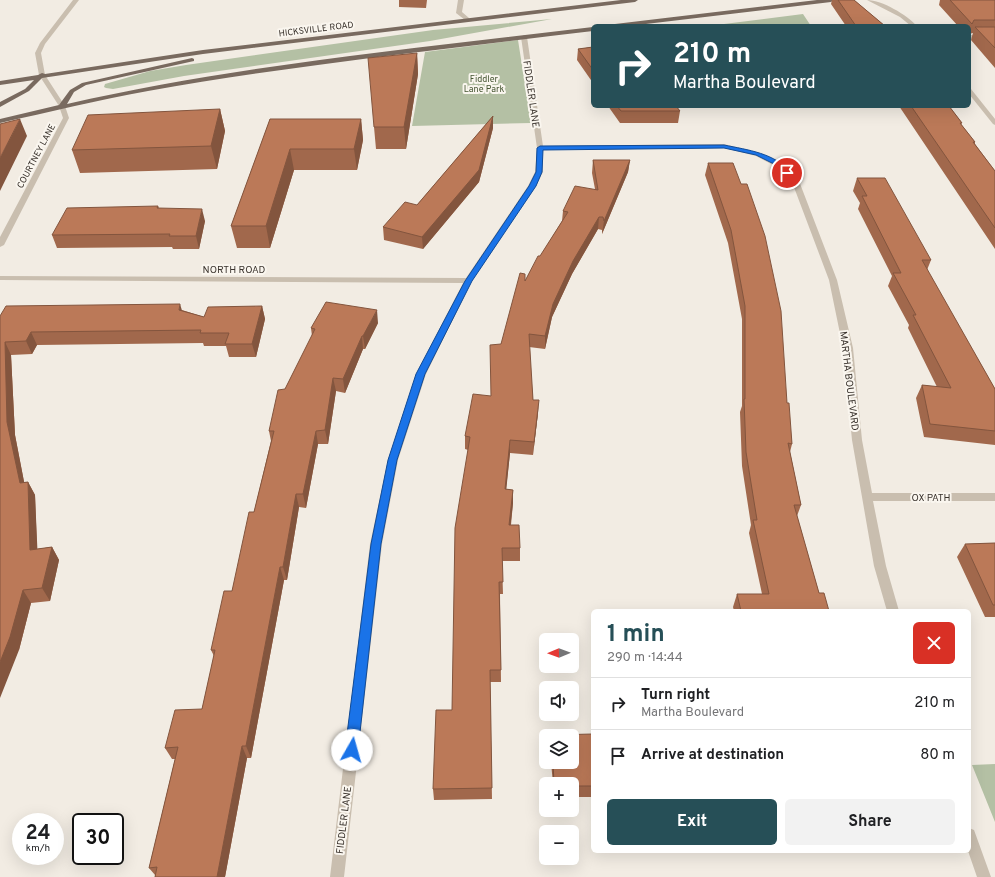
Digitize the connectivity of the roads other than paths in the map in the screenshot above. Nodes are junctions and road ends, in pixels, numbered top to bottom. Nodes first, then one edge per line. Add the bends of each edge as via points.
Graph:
1 (76, 0) edge
2 (461, 0) edge
3 (635, 0) edge
4 (831, 0) edge
5 (870, 0) edge
6 (467, 19) junction
7 (632, 24) edge
8 (912, 24) edge
9 (591, 29) edge
10 (995, 36) edge
11 (524, 37) junction
12 (971, 37) edge
13 (266, 44) junction
14 (42, 75) junction
15 (0, 83) edge
16 (971, 93) edge
17 (0, 105) edge
18 (62, 106) junction
19 (0, 121) edge
20 (995, 123) edge
21 (540, 148) junction
22 (0, 245) edge
23 (0, 278) edge
24 (468, 281) junction
25 (995, 496) edge
26 (867, 497) junction
27 (891, 609) edge
28 (971, 841) edge
29 (336, 877) edge
30 (984, 877) edge

1 - 14 street via 42,44 38,53
2 - 6 street via 459,13
3 - 6 main road, HICKSVILLE ROAD
4 - 7 main road
5 - 8 street via 902,16
6 - 13 main road, HICKSVILLE ROAD
9 - 11 main road
10 - 12 street
11 - 18 main road via 308,64
11 - 21 street, FIDDLER LANE
13 - 14 main road, HICKSVILLE ROAD
13 - 18 main road via 84,84 72,91
14 - 15 main road, HICKSVILLE ROAD
14 - 17 main road via 27,90
14 - 18 street
16 - 20 street
18 - 19 main road
18 - 22 street, COURTNEY LANE via 66,118
21 - 24 street, FIDDLER LANE via 539,172 532,186
21 - 26 street, MARTHA BOULEVARD via 724,146 758,154 785,170 795,181 833,280 848,348 857,440
23 - 24 street, NORTH ROAD
24 - 29 street, FIDDLER LANE via 421,374 393,460 376,544
25 - 26 street, OX PATH
26 - 27 street, MARTHA BOULEVARD via 880,566
28 - 30 street

